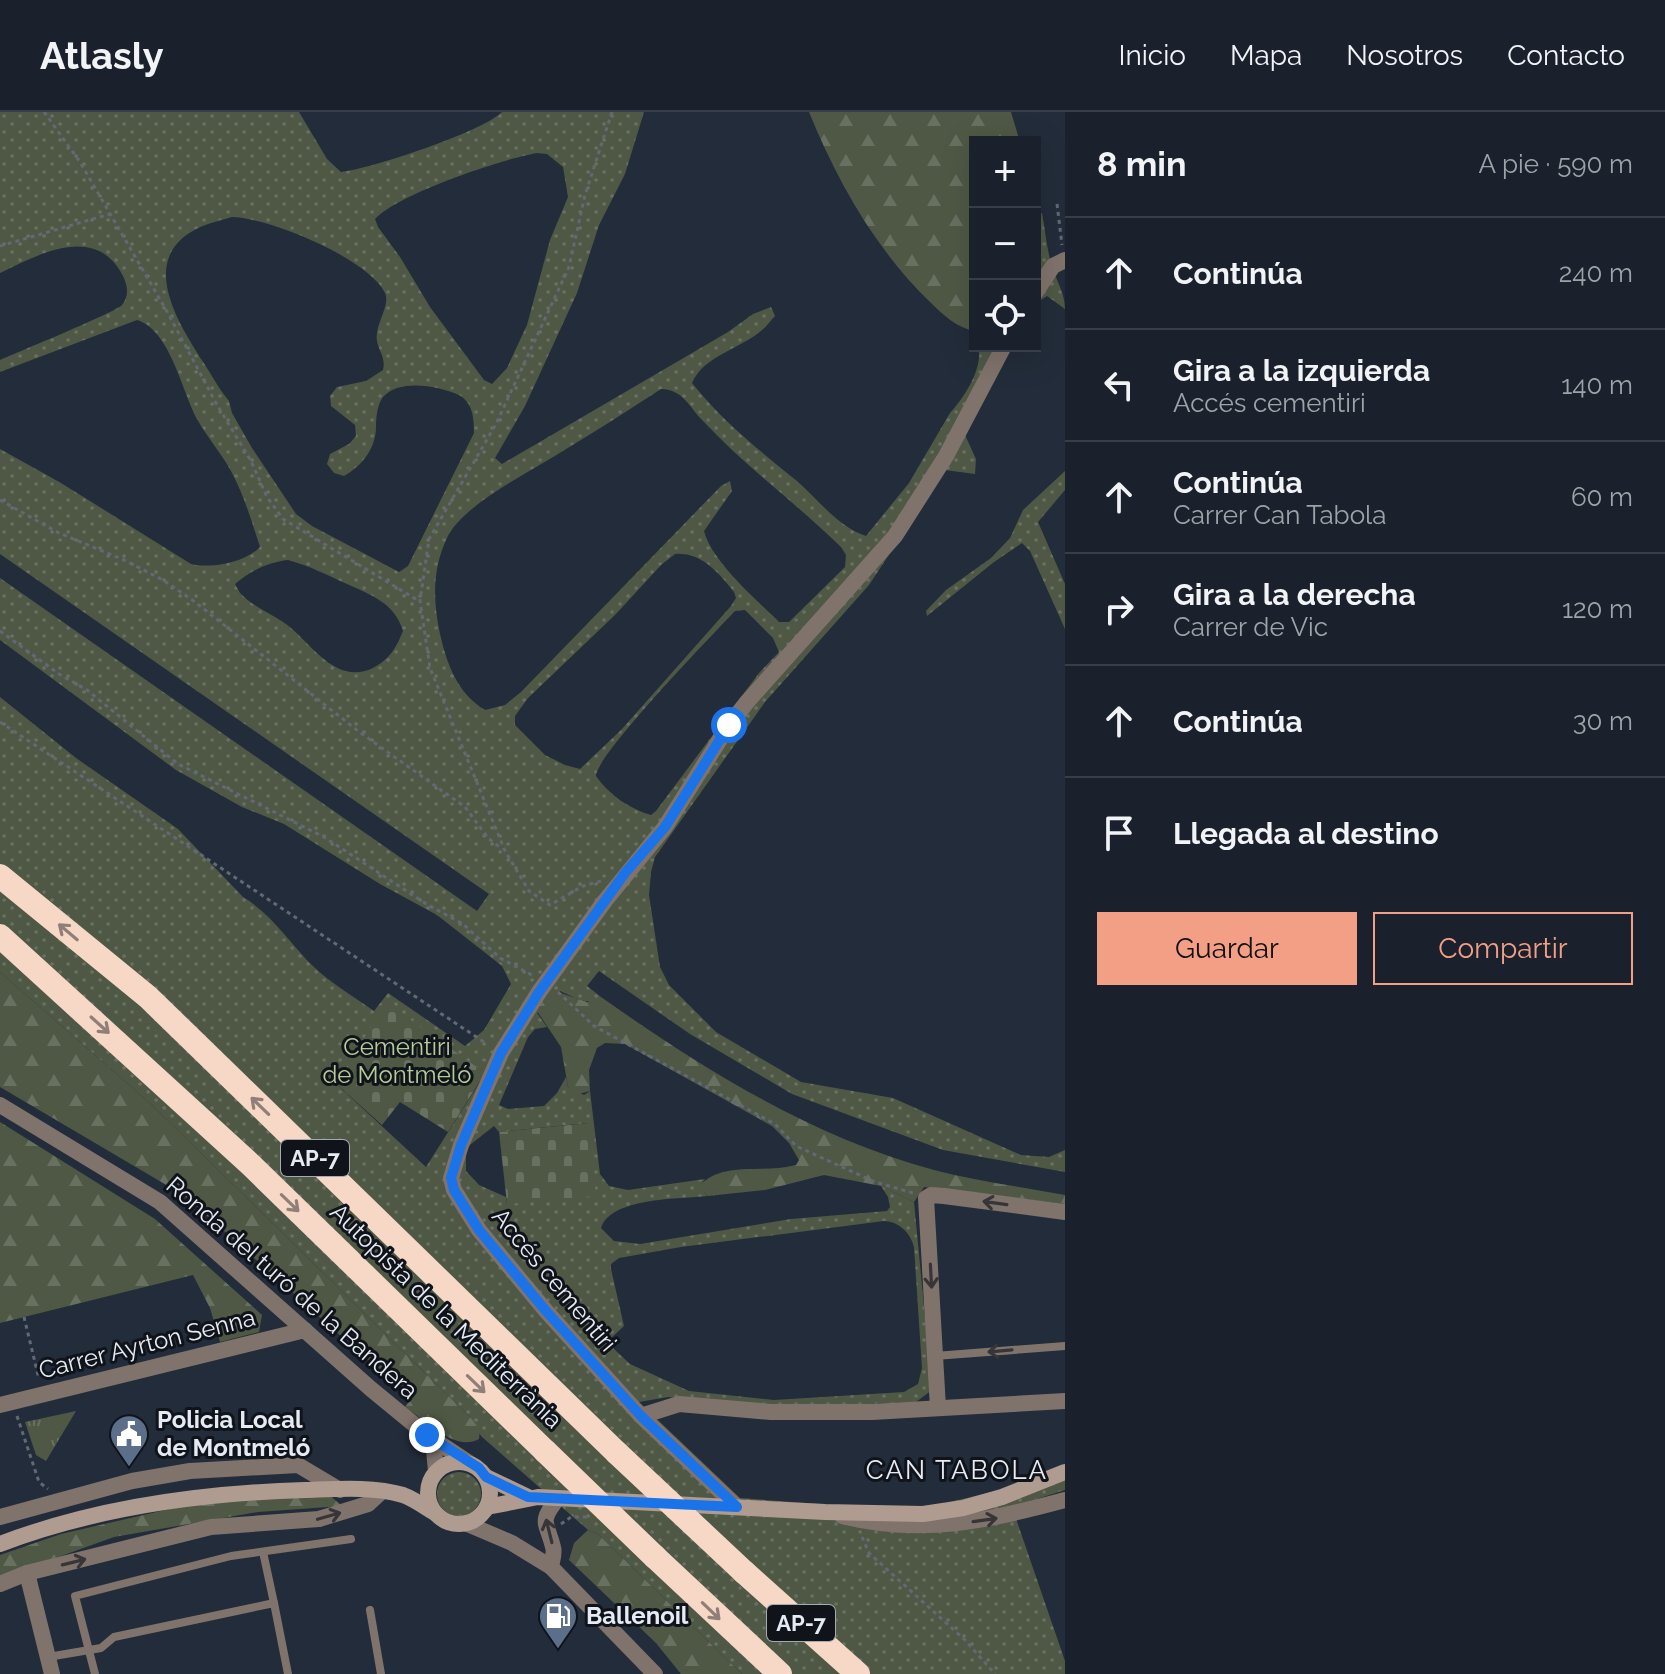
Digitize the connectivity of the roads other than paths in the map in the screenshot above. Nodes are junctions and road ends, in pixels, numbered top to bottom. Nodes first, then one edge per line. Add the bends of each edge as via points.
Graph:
1 (1064, 260) edge
2 (1041, 284) edge
3 (1001, 352) edge
4 (0, 876) edge
5 (0, 936) edge
6 (0, 1105) edge
7 (1065, 1212) edge
8 (305, 1330) junction
9 (1065, 1346) edge
10 (935, 1356) junction
11 (1065, 1401) edge
12 (6, 1404) edge
13 (938, 1408) junction
14 (641, 1416) junction
15 (427, 1435) junction
16 (469, 1463) junction
17 (1065, 1472) edge
18 (433, 1476) junction
19 (486, 1477) junction
20 (340, 1490) junction
21 (381, 1492) junction
22 (402, 1495) junction
23 (528, 1497) junction
24 (558, 1498) junction
25 (1065, 1500) edge
26 (737, 1507) junction
27 (486, 1509) junction
28 (825, 1512) junction
29 (435, 1513) junction
30 (0, 1517) edge
31 (465, 1523) junction
32 (351, 1539) dead end
33 (512, 1543) junction
34 (0, 1544) edge
35 (263, 1552) junction
36 (551, 1567) junction
37 (27, 1573) junction
38 (0, 1584) edge
39 (274, 1603) junction
40 (370, 1610) dead end
41 (89, 1650) junction
42 (48, 1657) junction
43 (52, 1674) edge
44 (95, 1674) edge
45 (288, 1674) edge
46 (381, 1674) edge
47 (655, 1674) edge
48 (780, 1674) edge
49 (858, 1674) edge

1 - 2 street
3 - 14 street, Accés cementiri, bridge via 946,456 895,536 729,725 665,827 543,986 501,1053 461,1145 451,1178 479,1230
49 -> 4 highway, Autopista de la Mediterrània / AP-7, bridge via 617,1453 148,997
5 -> 48 highway, Autopista de la Mediterrània / AP-7, bridge via 251,1165
6 - 8 street, Ronda del turó de la Bandera via 160,1202
7 -> 10 street via 926,1198
8 - 12 street, Carrer Ayrton Senna
8 - 15 street, Ronda del turó de la Bandera
9 -> 10 lane
10 - 13 street
11 - 13 street
13 - 14 street via 771,1412 679,1404
14 - 26 street, Accés cementiri
15 - 16 street, Ronda del turó de la Bandera
15 - 18 street via 434,1450
16 - 18 street via 448,1463
16 - 19 street
17 - 28 street via 963,1508 923,1514
18 - 22 street
18 - 29 street via 428,1499
19 - 23 street
19 - 27 street
20 - 21 street
20 - 30 street via 298,1465 190,1471
20 - 34 street via 163,1502
21 - 22 street
37 -> 21 street via 211,1527 319,1519 368,1504
22 - 29 street
23 - 24 street
23 - 27 street
24 - 26 street
36 -> 24 street via 554,1549 545,1518
28 -> 25 street via 860,1521 933,1526 995,1519
26 - 28 street
27 - 31 street
27 - 33 street via 497,1531
29 - 31 street via 449,1522
31 - 33 street
32 - 35 lane
33 - 36 street
35 - 39 lane
35 - 41 lane via 75,1596
36 - 47 street
37 - 38 street
37 - 42 street
39 - 41 lane via 114,1637
39 - 45 lane
40 - 46 lane
41 - 42 lane
41 - 44 lane
42 - 43 street

